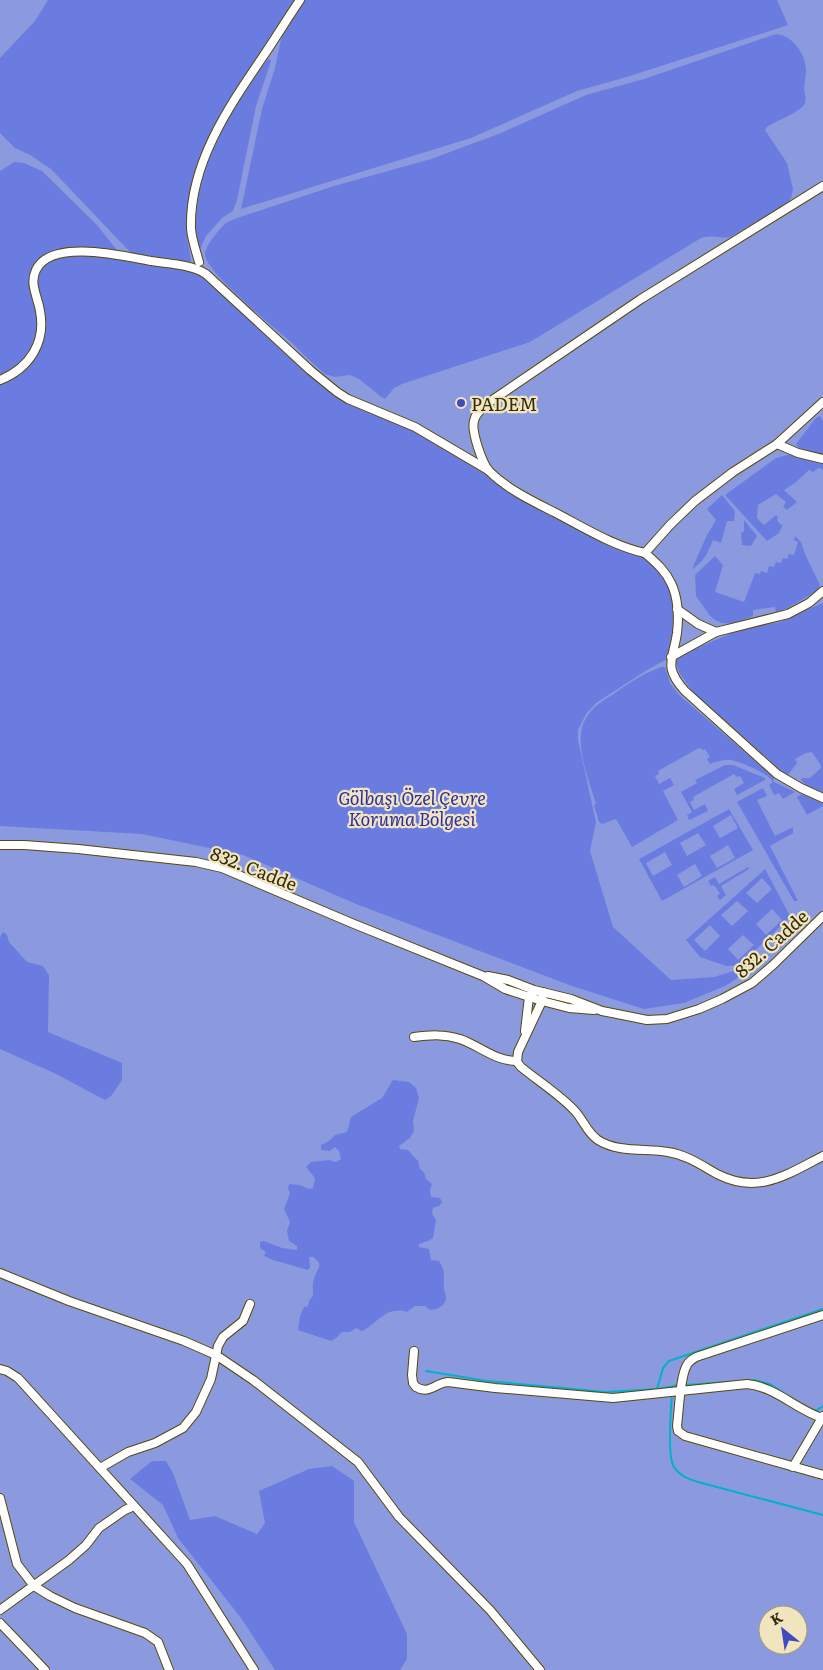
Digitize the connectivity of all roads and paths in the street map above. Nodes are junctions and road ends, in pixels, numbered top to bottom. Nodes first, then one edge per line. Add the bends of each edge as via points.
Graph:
1 (300, 0) edge
2 (823, 186) edge
3 (199, 262) dead end
4 (0, 380) edge
5 (822, 406) edge
6 (777, 444) junction
7 (823, 459) edge
8 (488, 470) junction
9 (645, 553) junction
10 (823, 591) edge
11 (677, 609) junction
12 (716, 632) junction
13 (671, 657) junction
14 (823, 798) edge
15 (0, 845) edge
16 (823, 916) edge
17 (484, 976) junction
18 (534, 990) junction
19 (543, 992) junction
20 (529, 997) junction
21 (542, 1001) junction
22 (594, 1010) junction
23 (414, 1037) dead end
24 (524, 1038) junction
25 (517, 1060) junction
26 (823, 1156) edge
27 (0, 1273) edge
28 (250, 1304) dead end
29 (823, 1315) edge
30 (414, 1351) dead end
31 (216, 1355) junction
32 (0, 1369) edge
33 (678, 1389) junction
34 (822, 1417) edge
35 (793, 1467) junction
36 (100, 1468) junction
37 (823, 1475) edge
38 (0, 1498) edge
39 (134, 1506) junction
40 (34, 1586) junction
41 (0, 1610) edge
42 (0, 1623) edge
43 (45, 1670) edge
44 (169, 1670) edge
45 (254, 1670) edge
46 (540, 1670) edge

1 - 3 street via 223,117 211,142 197,182 192,209 191,230
2 - 8 street via 641,299 488,403 473,422
4 - 8 street via 32,356 42,334 33,284 36,268 43,261 63,253 92,252 190,267 206,274 337,392 415,428
5 - 6 street
6 - 7 street
6 - 9 street via 695,501
8 - 9 street via 526,497 576,524
9 - 11 street via 671,583
10 - 12 street via 788,614
11 - 12 street
11 - 13 street via 677,631
12 - 13 street
13 - 14 street via 672,673 685,691 777,774
15 - 17 street, 832. Cadde via 69,848 216,867
16 - 22 street, 832. Cadde via 773,966 722,999 699,1009 657,1020
17 - 18 street, 832. Cadde via 508,980
17 - 20 street, 832. Cadde via 505,989
18 - 19 street, 832. Cadde
18 - 20 street
19 - 21 street
19 - 22 street, 832. Cadde via 572,999
20 - 21 street, 832. Cadde
20 - 24 street
21 - 22 street, 832. Cadde
21 - 24 street
23 - 25 street via 438,1034 460,1040 506,1061
24 - 25 street
25 - 26 street via 521,1067 575,1111 595,1138 610,1145 680,1155 732,1180 750,1184 774,1180
27 - 31 street
28 - 31 street via 243,1321 224,1337
29 - 33 street via 696,1357 688,1362
30 - 33 street via 412,1380 423,1390 448,1382 625,1398
31 - 36 street via 196,1412 183,1428
31 - 46 street via 260,1385 358,1462 399,1517 490,1610
32 - 36 street via 18,1378
33 - 34 street via 761,1386 807,1413
33 - 35 street via 677,1426 681,1434
34 - 35 street
35 - 37 street
36 - 39 street
38 - 40 street via 17,1564
39 - 40 street via 99,1528 79,1552
39 - 45 street via 187,1564
40 - 41 street
40 - 44 street via 75,1608 145,1633 158,1642
42 - 43 street

